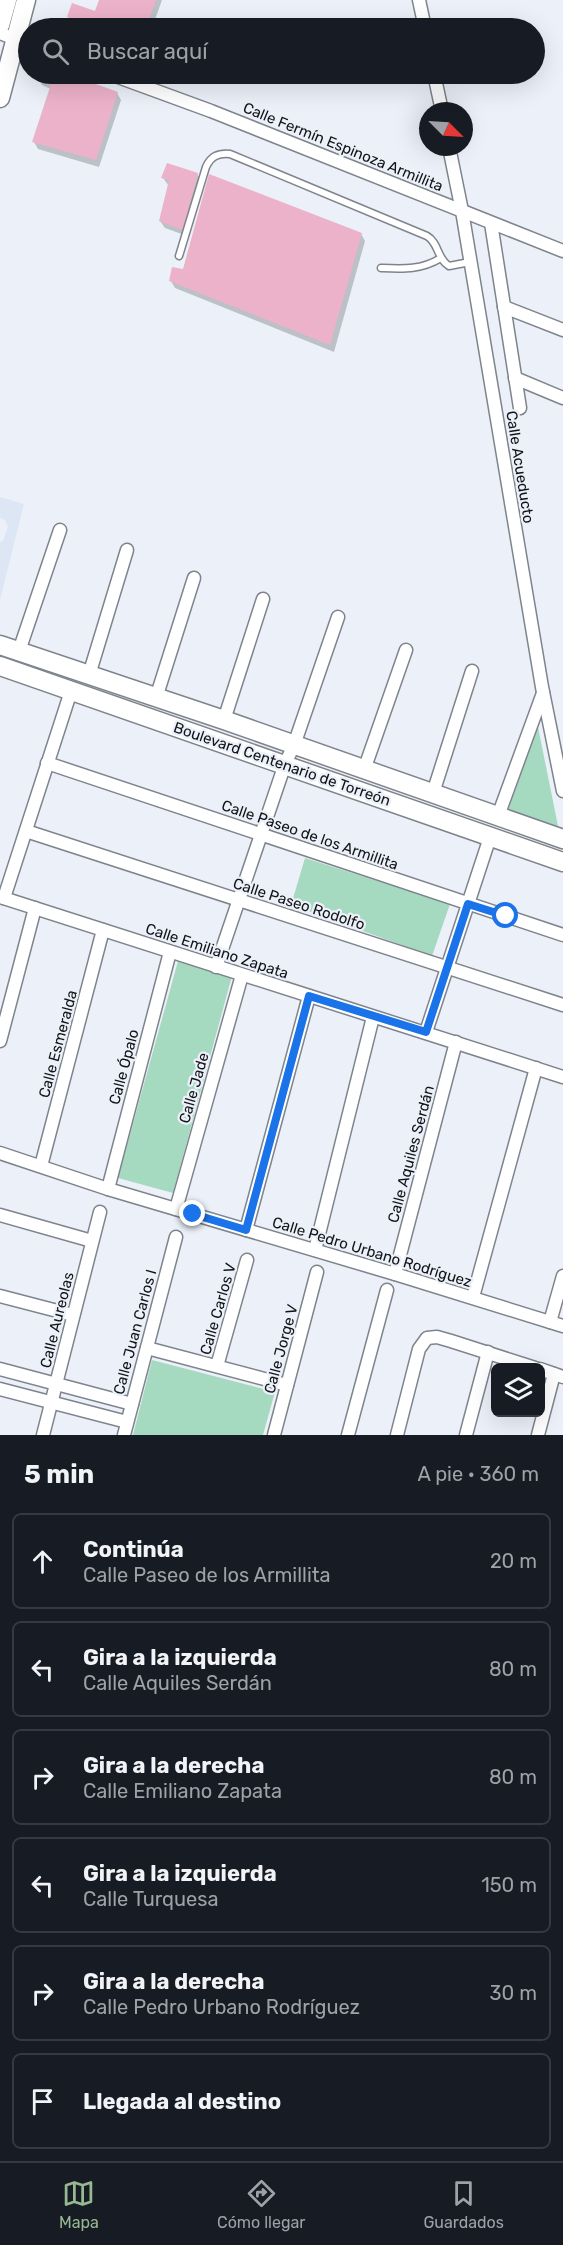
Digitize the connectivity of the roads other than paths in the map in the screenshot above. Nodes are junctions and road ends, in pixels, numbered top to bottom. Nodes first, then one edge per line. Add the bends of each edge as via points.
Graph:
1 (7, 0) edge
2 (26, 0) edge
3 (419, 0) edge
4 (21, 18) edge
5 (423, 18) edge
6 (0, 25) edge
7 (15, 39) edge
8 (138, 84) edge
9 (436, 84) edge
10 (0, 98) edge
11 (440, 102) edge
12 (451, 156) edge
13 (462, 211) junction
14 (491, 223) junction
15 (563, 251) edge
16 (179, 256) dead end
17 (441, 258) junction
18 (470, 262) junction
19 (381, 268) dead end
20 (504, 307) junction
21 (563, 330) edge
22 (515, 378) junction
23 (563, 398) edge
24 (520, 408) dead end
25 (60, 530) dead end
26 (127, 550) dead end
27 (194, 578) dead end
28 (263, 598) dead end
29 (338, 617) dead end
30 (0, 645) edge
31 (406, 650) dead end
32 (19, 651) junction
33 (0, 666) edge
34 (472, 671) dead end
35 (89, 675) junction
36 (71, 691) junction
37 (543, 693) junction
38 (156, 698) junction
39 (224, 720) junction
40 (290, 754) junction
41 (47, 763) junction
42 (364, 770) junction
43 (563, 791) edge
44 (429, 792) junction
45 (498, 816) junction
46 (26, 831) junction
47 (261, 833) junction
48 (490, 837) junction
49 (563, 839) edge
50 (563, 862) edge
51 (2, 897) edge
52 (238, 900) junction
53 (468, 904) junction
54 (35, 908) junction
55 (103, 930) junction
56 (563, 935) edge
57 (170, 952) junction
58 (216, 967) junction
59 (447, 968) junction
60 (242, 975) junction
61 (309, 996) junction
62 (563, 1005) edge
63 (374, 1017) junction
64 (426, 1032) junction
65 (0, 1041) edge
66 (456, 1042) junction
67 (536, 1068) junction
68 (563, 1077) edge
69 (0, 1153) edge
70 (41, 1166) junction
71 (108, 1189) junction
72 (176, 1209) junction
73 (100, 1212) dead end
74 (0, 1215) edge
75 (246, 1230) junction
76 (176, 1237) dead end
77 (92, 1241) junction
78 (315, 1250) junction
79 (247, 1260) dead end
80 (317, 1272) dead end
81 (395, 1274) junction
82 (563, 1276) edge
83 (387, 1290) dead end
84 (0, 1296) edge
85 (472, 1298) junction
86 (74, 1315) junction
87 (550, 1322) junction
88 (563, 1326) edge
89 (147, 1348) junction
90 (488, 1352) junction
91 (520, 1363) edge
92 (217, 1366) junction
93 (0, 1369) edge
94 (558, 1375) edge
95 (56, 1383) junction
96 (287, 1385) junction
97 (0, 1389) edge
98 (51, 1402) junction
99 (132, 1404) junction
100 (126, 1429) edge
101 (43, 1435) edge
102 (274, 1435) edge
103 (348, 1435) edge
104 (397, 1435) edge
105 (466, 1435) edge
106 (538, 1435) edge

1 - 6 street
2 - 4 street
3 - 5 street
7 - 10 street
8 - 13 street, Calle Fermín Espinoza Armillita
9 - 11 street
12 - 13 street, Calle Acueducto
13 - 14 street, Calle Fermín Espinoza Armillita
13 - 18 street, Calle Acueducto
14 - 15 street, Calle Fermín Espinoza Armillita
14 - 20 street, Calle Acueducto
16 - 17 lane via 206,167 223,153 427,236
17 - 18 lane via 449,266
17 - 19 lane via 416,269
18 - 37 street, Calle Acueducto
20 - 21 street
20 - 22 street, Calle Acueducto
22 - 23 street
22 - 24 street, Calle Acueducto
25 - 32 street
26 - 35 street
27 - 38 street
28 - 39 street
29 - 40 street
30 - 32 street, Boulevard Centenario de Torreón
31 - 42 street
32 - 35 street, Boulevard Centenario de Torreón
33 - 36 street, Boulevard Centenario de Torreón
34 - 44 street
35 - 38 street, Boulevard Centenario de Torreón
36 - 40 street, Boulevard Centenario de Torreón
36 - 41 street
37 - 43 street, Calle Acueducto
37 - 45 street
38 - 39 street, Boulevard Centenario de Torreón
39 - 40 street, Boulevard Centenario de Torreón
40 - 42 street, Boulevard Centenario de Torreón
40 - 44 street via 417,796
40 - 47 street
40 - 48 street, Boulevard Centenario de Torreón
41 - 46 street
41 - 47 street, Calle Paseo de los Armillita
42 - 44 street, Boulevard Centenario de Torreón
44 - 45 street, Boulevard Centenario de Torreón
45 - 49 street, Boulevard Centenario de Torreón
46 - 51 street
46 - 52 street, Calle Paseo Rodolfo
47 - 52 street
47 - 53 street, Calle Paseo de los Armillita
48 - 50 street, Boulevard Centenario de Torreón
48 - 53 street
51 - 54 street, Calle Emiliano Zapata
52 - 58 street
52 - 59 street, Calle Paseo Rodolfo
53 - 56 street, Calle Paseo de los Armillita
53 - 59 street
54 - 55 street, Calle Emiliano Zapata
54 - 65 street
55 - 57 street, Calle Emiliano Zapata
55 - 70 street, Calle Esmeralda
57 - 58 street, Calle Emiliano Zapata
57 - 71 street, Calle Ópalo
58 - 60 street, Calle Emiliano Zapata
59 - 62 street, Calle Paseo Rodolfo
59 - 64 street
60 - 61 street, Calle Emiliano Zapata
60 - 72 street, Calle Jade
61 - 63 street, Calle Emiliano Zapata
61 - 75 street
63 - 64 street, Calle Emiliano Zapata
63 - 78 street
64 - 66 street, Calle Emiliano Zapata
66 - 67 street, Calle Emiliano Zapata
66 - 81 street, Calle Aquiles Serdán
67 - 68 street, Calle Emiliano Zapata
67 - 85 street
69 - 70 street, Calle Pedro Urbano Rodríguez
70 - 71 street, Calle Pedro Urbano Rodríguez
71 - 72 street, Calle Pedro Urbano Rodríguez
72 - 75 street, Calle Pedro Urbano Rodríguez
73 - 77 street, Calle Aureolas
74 - 77 street
75 - 78 street, Calle Pedro Urbano Rodríguez
76 - 89 street, Calle Juan Carlos I
77 - 86 street, Calle Aureolas
78 - 81 street, Calle Pedro Urbano Rodríguez
79 - 92 street, Calle Carlos V
80 - 96 street, Calle Jorge V
81 - 85 street, Calle Pedro Urbano Rodríguez
82 - 87 street
83 - 103 street
84 - 86 street
85 - 87 street, Calle Pedro Urbano Rodríguez
86 - 95 street, Calle Aureolas
87 - 88 street, Calle Pedro Urbano Rodríguez
89 - 92 street
89 - 99 street, Calle Juan Carlos I
90 - 91 street
90 - 104 street via 432,1337 423,1341
90 - 105 street
92 - 96 street
93 - 95 street
94 - 106 street
95 - 98 street, Calle Aureolas
95 - 99 street
96 - 102 street, Calle Jorge V
97 - 98 street
98 - 100 street
98 - 101 street, Calle Aureolas
99 - 100 street, Calle Juan Carlos I

